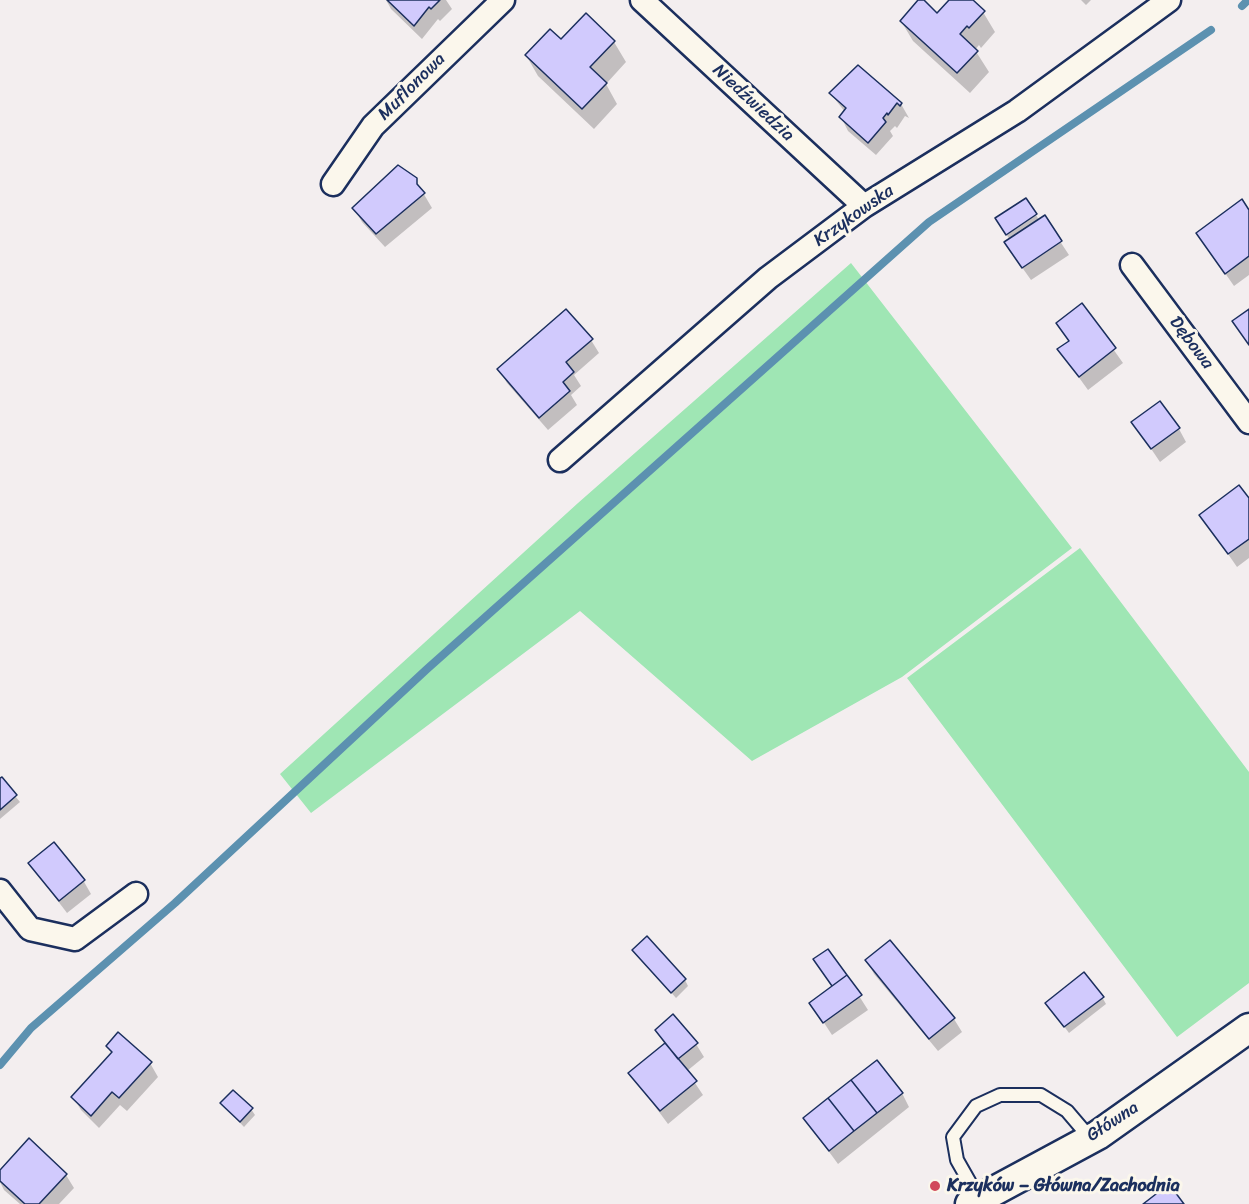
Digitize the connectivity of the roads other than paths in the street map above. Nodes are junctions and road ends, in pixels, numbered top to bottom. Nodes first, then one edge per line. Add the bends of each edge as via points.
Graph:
1 (503, 0) edge
2 (642, 0) edge
3 (1169, 0) edge
4 (333, 184) dead end
5 (864, 206) junction
6 (1132, 265) dead end
7 (1249, 422) edge
8 (561, 459) dead end
9 (0, 891) edge
10 (136, 894) dead end
11 (1249, 1028) edge
12 (1090, 1138) junction
13 (977, 1202) edge

1 - 4 street, Muflonowa via 374,126
2 - 5 street, Niedźwiedzia
3 - 5 street, Krzykowska via 1017,111
5 - 8 street, Krzykowska via 768,278
6 - 7 street, Dębowa
9 - 10 street via 30,929 75,939
11 - 12 street, Główna
12 - 13 street, Główna
12 - 13 lane via 1067,1111 1041,1095 1000,1095 976,1106 953,1137 957,1160

